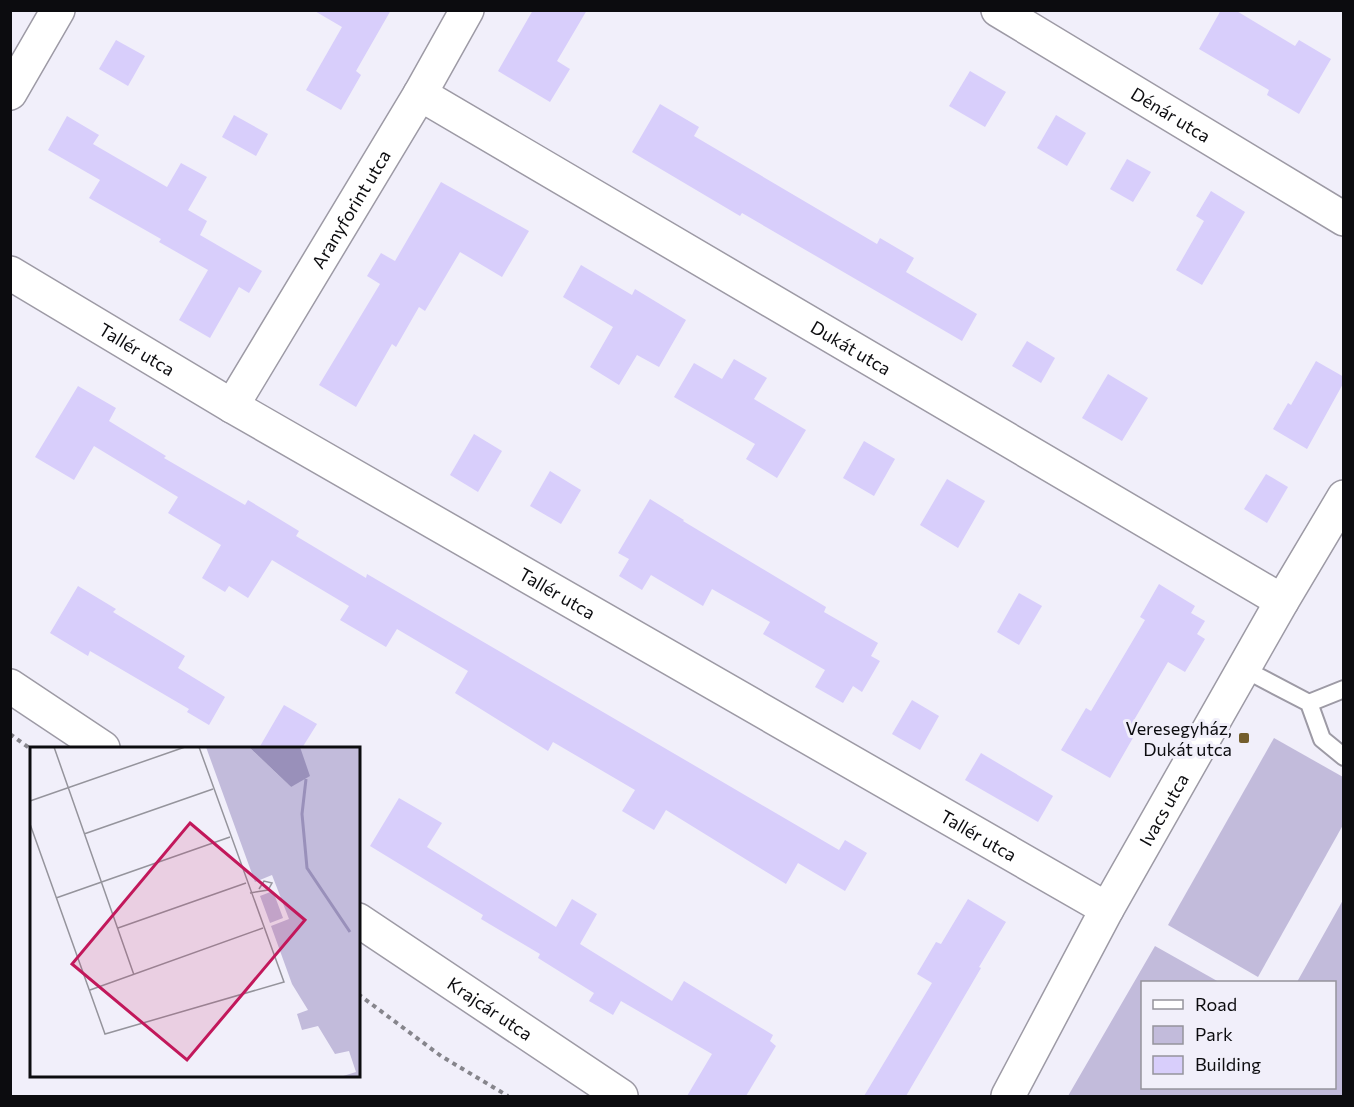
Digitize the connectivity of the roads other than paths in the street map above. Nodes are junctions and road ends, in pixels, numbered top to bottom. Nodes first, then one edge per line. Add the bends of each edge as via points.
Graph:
1 (58, 10) edge
2 (467, 10) edge
3 (998, 10) edge
4 (10, 93) edge
5 (420, 94) junction
6 (1344, 219) edge
7 (10, 273) edge
8 (232, 406) junction
9 (1344, 497) edge
10 (1282, 601) junction
11 (1244, 669) junction
12 (10, 686) edge
13 (1344, 689) edge
14 (1309, 703) junction
15 (102, 747) edge
16 (1344, 757) edge
17 (1107, 909) junction
18 (360, 921) edge
19 (621, 1096) edge
20 (1008, 1096) edge

1 - 4 street
2 - 5 street, Aranyforint utca
3 - 6 street, Dénár utca
5 - 8 street, Aranyforint utca
5 - 10 street, Dukát utca
7 - 8 street, Tallér utca
8 - 17 street, Tallér utca
9 - 10 street, Ivacs utca
10 - 11 street, Ivacs utca
11 - 14 lane
11 - 17 street, Ivacs utca
12 - 15 street
13 - 14 lane
14 - 16 lane via 1322,739
17 - 20 street, Ivacs utca
18 - 19 street, Krajcár utca

